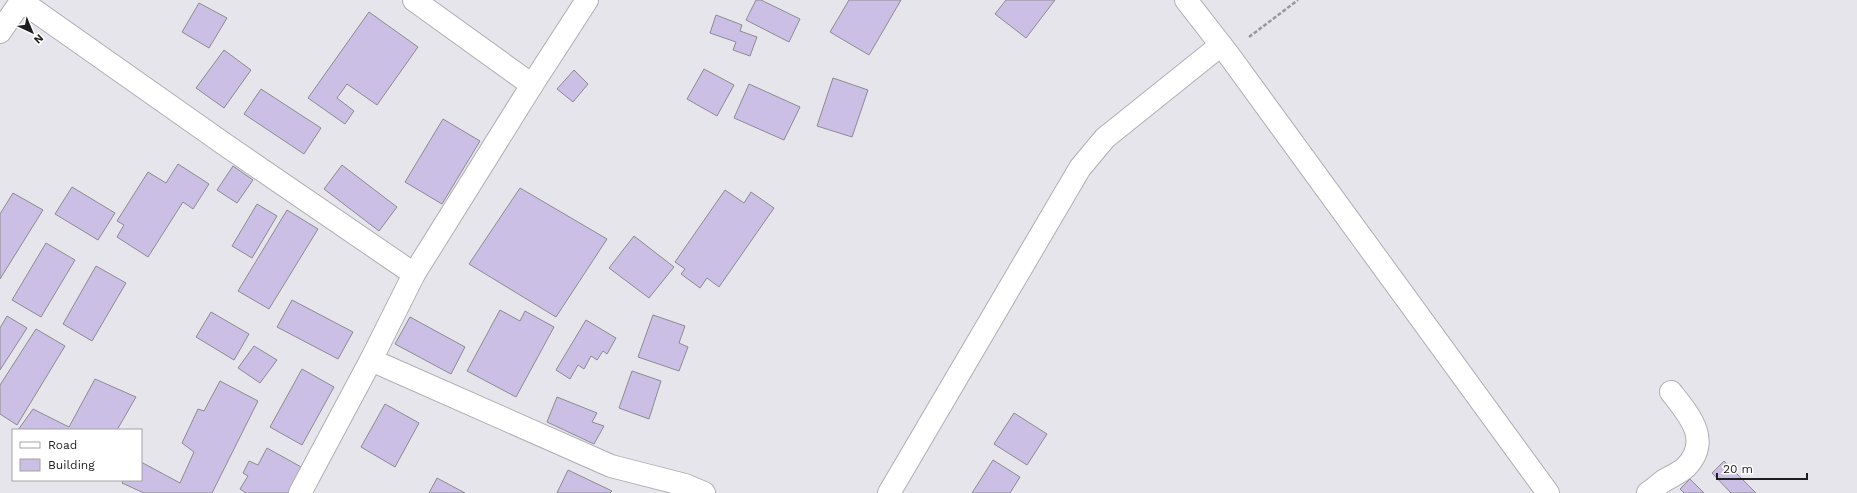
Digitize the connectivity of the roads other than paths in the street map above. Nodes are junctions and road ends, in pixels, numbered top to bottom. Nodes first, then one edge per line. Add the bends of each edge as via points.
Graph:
1 (22, 0) edge
2 (414, 0) edge
3 (587, 0) edge
4 (1186, 0) edge
5 (0, 32) edge
6 (1225, 49) junction
7 (532, 85) junction
8 (414, 274) junction
9 (371, 360) junction
10 (1671, 392) dead end
11 (300, 493) edge
12 (704, 493) edge
13 (888, 493) edge
14 (1548, 493) edge
15 (1648, 493) edge

1 - 5 street
1 - 8 street via 227,146
2 - 7 street
3 - 7 street
4 - 6 street
6 - 13 street via 1105,138 1080,168
6 - 14 street
7 - 8 street
8 - 9 street
9 - 11 street
9 - 12 street via 611,466 685,485
10 - 15 street via 1690,417 1698,438 1697,451 1686,467

